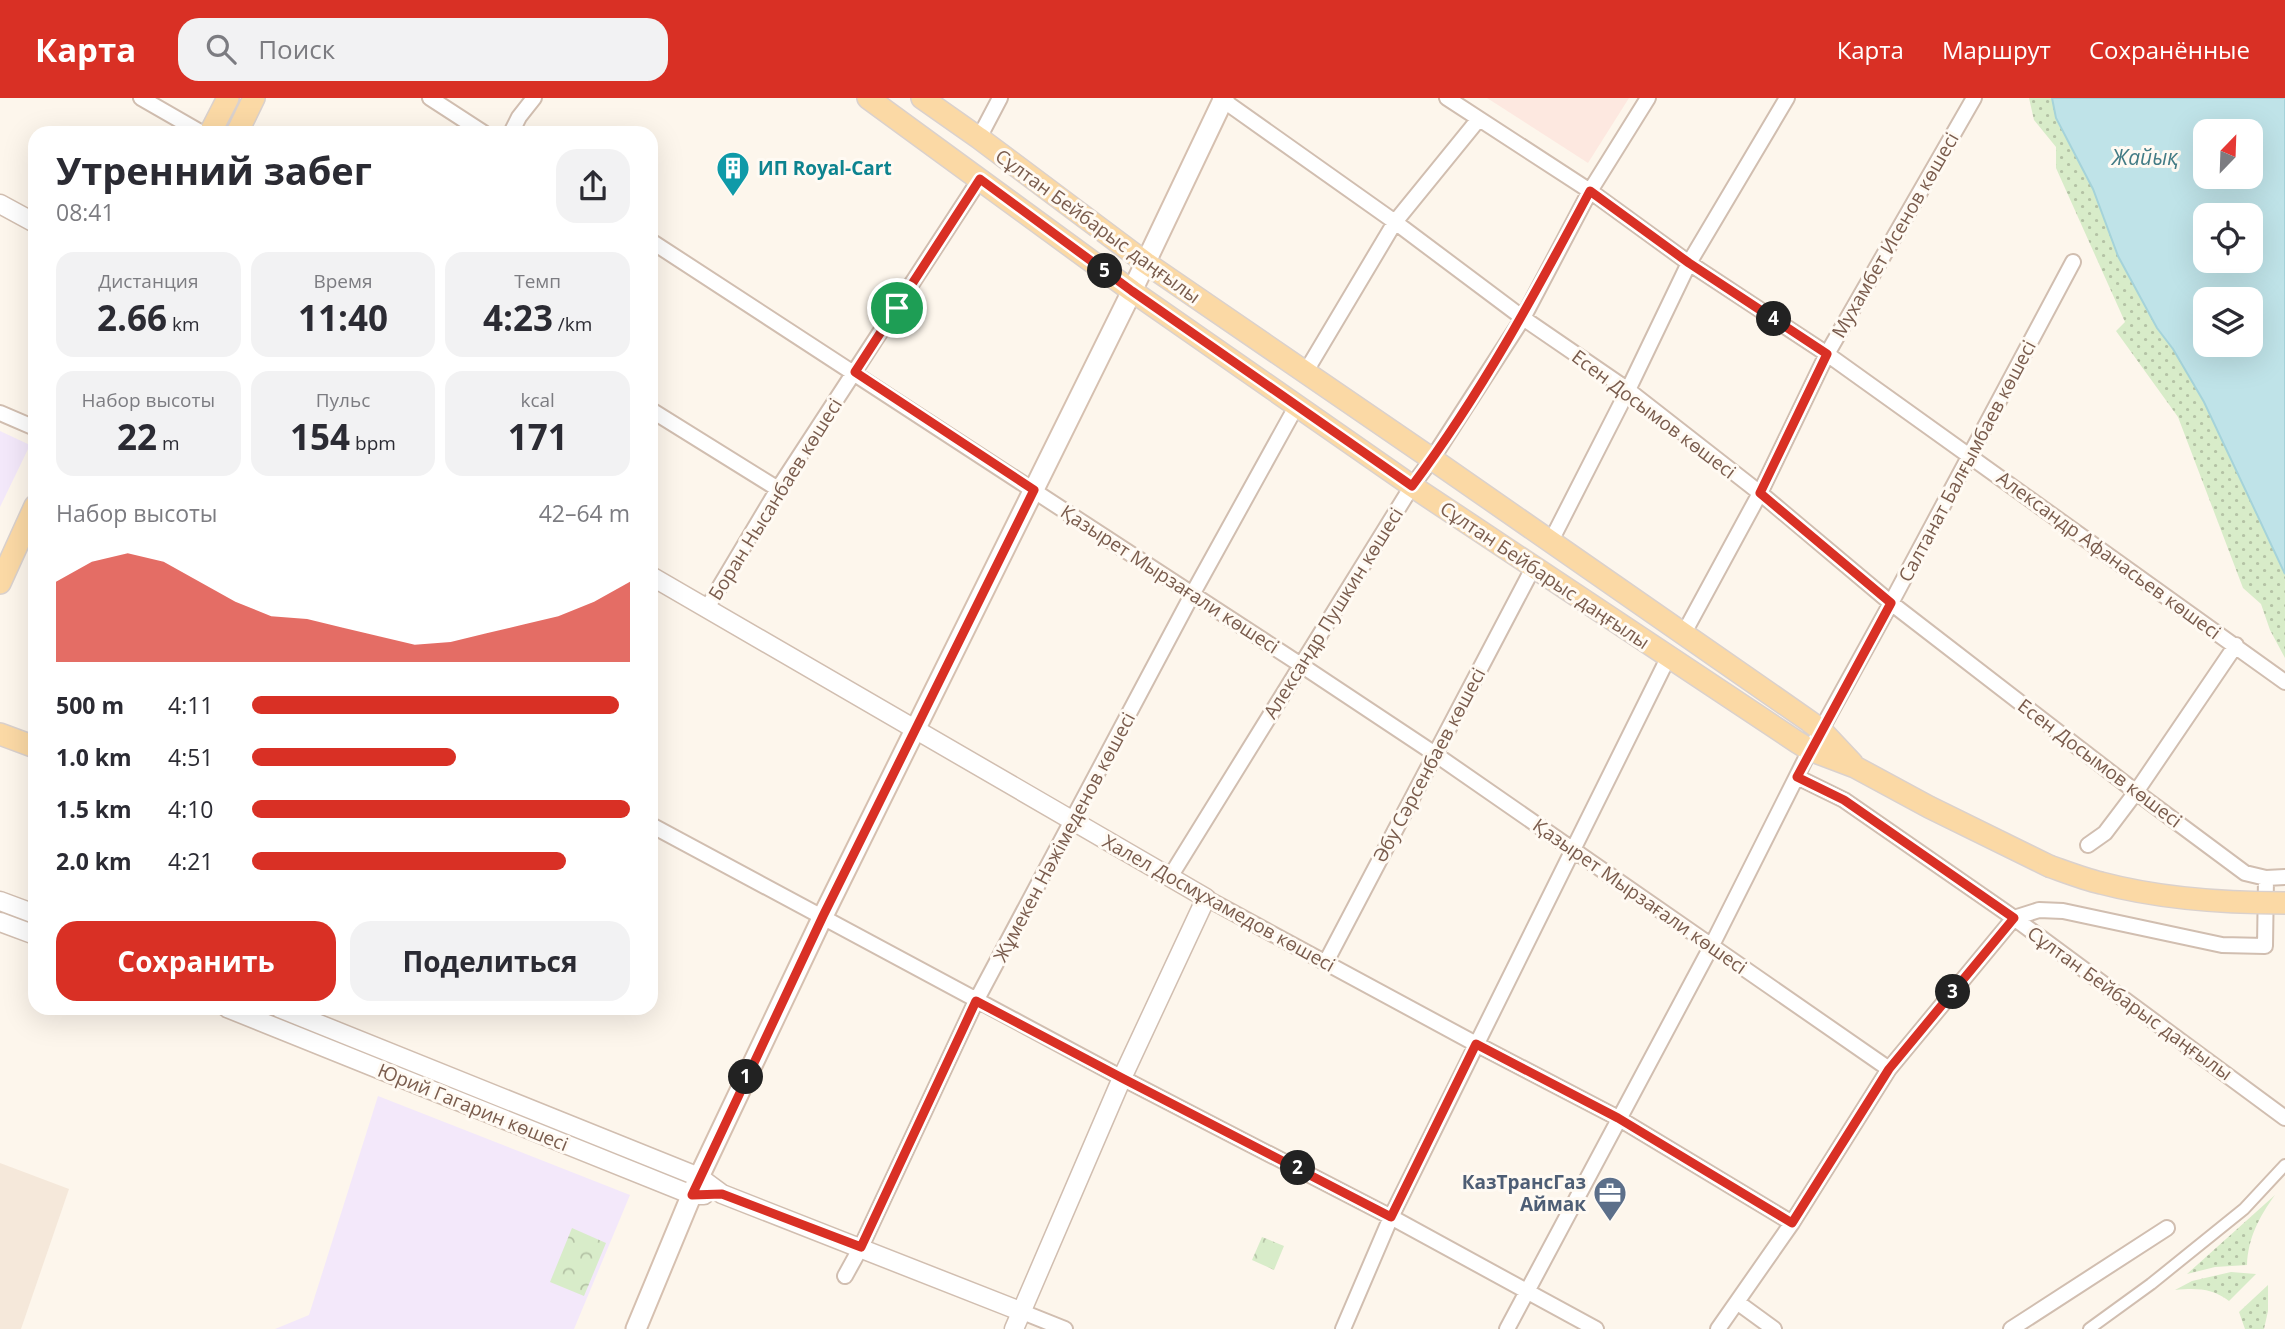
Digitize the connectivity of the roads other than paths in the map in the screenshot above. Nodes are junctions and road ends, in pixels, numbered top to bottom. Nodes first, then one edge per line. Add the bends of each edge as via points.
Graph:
1 (141, 98) edge
2 (228, 98) edge
3 (254, 98) edge
4 (430, 98) edge
5 (534, 98) edge
6 (868, 98) edge
7 (922, 98) edge
8 (1000, 98) edge
9 (1447, 98) edge
10 (1648, 98) edge
11 (1787, 98) edge
12 (1973, 98) edge
13 (1223, 99) edge
14 (1478, 120) junction
15 (190, 126) edge
16 (214, 126) edge
17 (240, 126) edge
18 (473, 126) edge
19 (514, 126) edge
20 (979, 138) junction
21 (980, 179) junction
22 (1590, 191) junction
23 (0, 204) edge
24 (28, 219) edge
25 (1395, 222) junction
26 (658, 245) edge
27 (2073, 262) dead end
28 (1146, 263) junction
29 (1689, 263) junction
30 (1132, 291) junction
31 (1523, 318) junction
32 (1827, 354) junction
33 (855, 372) junction
34 (1305, 373) junction
35 (1628, 390) junction
36 (1297, 405) junction
37 (0, 413) edge
38 (658, 414) edge
39 (28, 425) edge
40 (1969, 454) junction
41 (1432, 459) junction
42 (1412, 486) junction
43 (778, 489) junction
44 (1034, 490) junction
45 (1760, 493) junction
46 (28, 521) edge
47 (1551, 541) junction
48 (1533, 568) junction
49 (658, 580) edge
50 (0, 583) edge
51 (1194, 593) junction
52 (1891, 603) junction
53 (707, 608) junction
54 (1684, 633) junction
55 (2235, 645) junction
56 (1668, 658) junction
57 (1301, 665) junction
58 (2285, 682) edge
59 (915, 728) junction
60 (1821, 730) junction
61 (0, 734) edge
62 (28, 744) edge
63 (1810, 750) junction
64 (1435, 754) junction
65 (1855, 767) junction
66 (1797, 777) junction
67 (2137, 792) junction
68 (1073, 821) junction
69 (658, 829) edge
70 (2088, 845) dead end
71 (1573, 850) junction
72 (1170, 877) junction
73 (2285, 877) edge
74 (2266, 878) junction
75 (1206, 898) junction
76 (0, 901) edge
77 (2285, 903) edge
78 (28, 911) edge
79 (823, 916) junction
80 (2014, 918) junction
81 (0, 922) edge
82 (28, 932) edge
83 (1712, 946) junction
84 (1326, 962) junction
85 (976, 1001) junction
86 (245, 1015) edge
87 (295, 1015) edge
88 (1476, 1044) junction
89 (1889, 1069) junction
90 (1122, 1078) junction
91 (1618, 1118) junction
92 (2285, 1118) edge
93 (2285, 1165) edge
94 (695, 1186) junction
95 (1391, 1217) junction
96 (1792, 1223) junction
97 (2167, 1228) dead end
98 (861, 1247) junction
99 (845, 1276) dead end
100 (1528, 1290) junction
101 (1737, 1302) junction
102 (1020, 1311) junction
103 (636, 1329) edge
104 (1014, 1329) edge
105 (1065, 1329) edge
106 (1343, 1329) edge
107 (1507, 1329) edge
108 (1596, 1329) edge
109 (1718, 1329) edge
110 (1774, 1329) edge
111 (2011, 1329) edge
112 (2089, 1329) edge

1 - 15 street
2 - 16 main road
3 - 17 main road
4 - 18 street
5 - 19 street
6 - 21 main road, Сұлтан Бейбарыс даңғылы
7 - 20 main road, Сұлтан Бейбарыс даңғылы
8 - 20 street
9 - 14 street, Александр Афанасьев көшесі
10 - 22 street, Александр Пушкин көшесі
11 - 29 street
12 - 32 street, Мухамбет Исенов көшесі
13 - 25 street, Есен Досымов көшесі
13 - 28 main road
14 - 22 street, Александр Афанасьев көшесі
14 - 25 street
20 - 28 main road, Сұлтан Бейбарыс даңғылы
21 - 30 main road, Сұлтан Бейбарыс даңғылы
21 - 33 street, Боран Нысанбаев көшесі
22 - 29 street, Александр Афанасьев көшесі
22 - 31 street, Александр Пушкин көшесі
23 - 24 street
25 - 31 street, Есен Досымов көшесі
25 - 34 street
26 - 33 street, Қазырет Мырзағали көшесі
27 - 40 street, Салтанат Балғымбаев көшесі
28 - 30 main road
28 - 34 main road, Сұлтан Бейбарыс даңғылы
29 - 32 street, Александр Афанасьев көшесі
29 - 35 street
30 - 36 main road, Сұлтан Бейбарыс даңғылы
30 - 44 main road
31 - 35 street, Есен Досымов көшесі
31 - 41 street, Александр Пушкин көшесі
32 - 40 street, Александр Афанасьев көшесі
32 - 45 street, Мухамбет Исенов көшесі
33 - 43 street, Боран Нысанбаев көшесі
33 - 44 street, Қазырет Мырзағали көшесі
34 - 41 main road, Сұлтан Бейбарыс даңғылы
35 - 45 street, Есен Досымов көшесі
35 - 47 street
36 - 42 main road, Сұлтан Бейбарыс даңғылы
36 - 51 street, Жұмекен Нәжімеденов көшесі
37 - 39 street
38 - 43 street
40 - 52 street, Салтанат Балғымбаев көшесі
40 - 55 street, Александр Афанасьев көшесі
41 - 42 street, Александр Пушкин көшесі
41 - 47 main road, Сұлтан Бейбарыс даңғылы
42 - 48 main road, Сұлтан Бейбарыс даңғылы
42 - 57 street, Александр Пушкин көшесі
43 - 53 street, Боран Нысанбаев көшесі
44 - 51 street, Қазырет Мырзағали көшесі
44 - 59 main road
45 - 52 street, Есен Досымов көшесі
45 - 54 street, Мухамбет Исенов көшесі
46 - 50 main road
47 - 54 main road, Сұлтан Бейбарыс даңғылы
48 - 56 main road, Сұлтан Бейбарыс даңғылы
48 - 64 street, Әбу Сәрсенбаев көшесі
49 - 53 street, Халел Досмұхамедов көшесі
51 - 57 street, Қазырет Мырзағали көшесі
51 - 68 street, Жұмекен Нәжімеденов көшесі
52 - 60 street, Салтанат Балғымбаев көшесі
52 - 67 street, Есен Досымов көшесі
53 - 59 street, Халел Досмұхамедов көшесі
54 - 60 main road, Сұлтан Бейбарыс даңғылы
55 - 58 street, Александр Афанасьев көшесі
55 - 67 street
56 - 63 main road, Сұлтан Бейбарыс даңғылы
56 - 71 street
57 - 64 street, Қазырет Мырзағали көшесі
57 - 72 street, Александр Пушкин көшесі
59 - 68 street, Халел Досмұхамедов көшесі
59 - 79 main road
60 - 63 street, Салтанат Балғымбаев көшесі
60 - 65 main road, Сұлтан Бейбарыс даңғылы
61 - 62 main road
63 - 65 main road, Сұлтан Бейбарыс даңғылы
63 - 66 street, Салтанат Балғымбаев көшесі
64 - 71 street, Қазырет Мырзағали көшесі
64 - 84 street, Әбу Сәрсенбаев көшесі
65 - 77 main road, Сұлтан Бейбарыс даңғылы, bridge via 2049,866 2101,883 2165,896
66 - 80 street, Сұлтан Бейбарыс даңғылы via 1844,800
66 - 83 street, Салтанат Балғымбаев көшесі
67 - 70 street via 2105,833
67 - 74 street, Есен Досымов көшесі via 2245,873
68 - 72 street, Халел Досмұхамедов көшесі
68 - 85 street, Жұмекен Нәжімеденов көшесі
69 - 79 street
71 - 83 street, Қазырет Мырзағали көшесі
71 - 88 street
72 - 75 street, Халел Досмұхамедов көшесі
73 - 74 street, Есен Досымов көшесі
74 - 80 street via 2265,946 2222,945 2063,911 2039,910
75 - 84 street, Халел Досмұхамедов көшесі
75 - 90 street
76 - 78 street
79 - 85 street
79 - 94 main road
80 - 89 street
80 - 92 street, Сұлтан Бейбарыс даңғылы
81 - 82 street
83 - 89 street, Қазырет Мырзағали көшесі
83 - 91 street, Салтанат Балғымбаев көшесі
84 - 88 street, Халел Досмұхамедов көшесі
85 - 90 street
85 - 98 street, Жұмекен Нәжімеденов көшесі
86 - 94 street, Юрий Гагарин көшесі
87 - 94 street, Юрий Гагарин көшесі
88 - 91 street, Халел Досмұхамедов көшесі
88 - 95 street
89 - 96 street
90 - 95 street
90 - 102 street
91 - 96 street, Халел Досмұхамедов көшесі
91 - 100 street, Салтанат Балғымбаев көшесі
93 - 112 street via 2244,1209
94 - 98 street, Юрий Гагарин көшесі
94 - 103 main road
95 - 100 street
95 - 106 street
96 - 101 street
97 - 111 street
98 - 99 street, Жұмекен Нәжімеденов көшесі
98 - 102 street, Юрий Гагарин көшесі
100 - 107 street, Салтанат Балғымбаев көшесі
100 - 108 street
101 - 109 street
101 - 110 street
102 - 104 street
102 - 105 street, Юрий Гагарин көшесі

